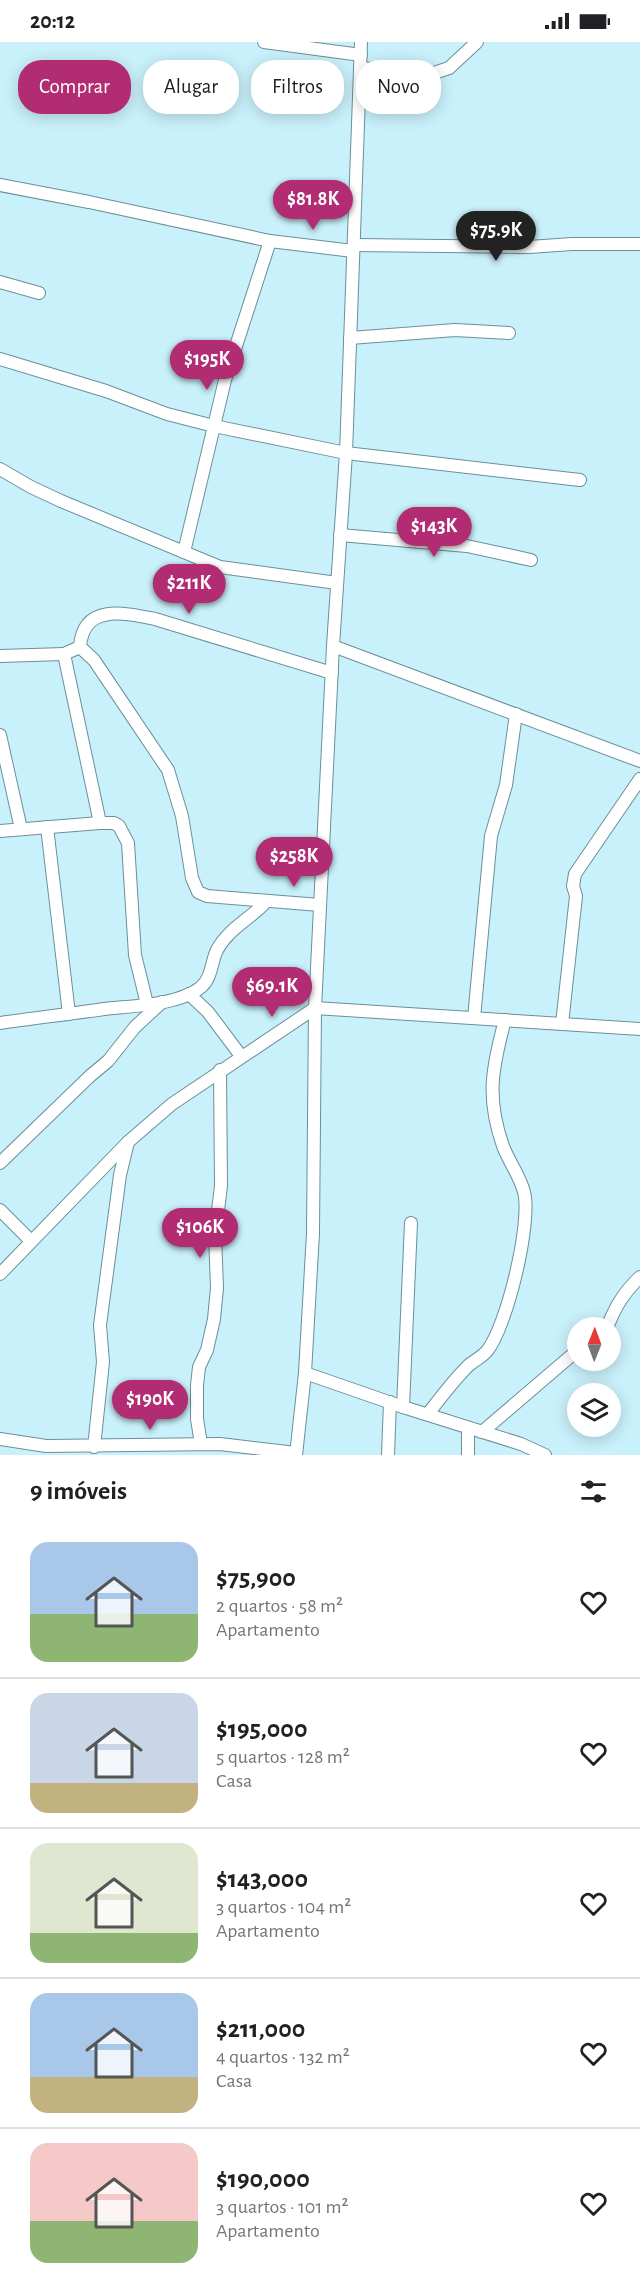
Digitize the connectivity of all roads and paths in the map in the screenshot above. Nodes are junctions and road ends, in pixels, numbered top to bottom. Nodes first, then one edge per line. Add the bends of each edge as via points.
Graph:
1 (264, 42) edge
2 (361, 42) edge
3 (477, 42) edge
4 (356, 60) edge
5 (361, 60) edge
6 (441, 71) edge
7 (359, 114) edge
8 (0, 185) edge
9 (270, 241) junction
10 (640, 244) edge
11 (353, 248) junction
12 (0, 282) edge
13 (39, 293) dead end
14 (509, 333) dead end
15 (350, 338) junction
16 (0, 359) edge
17 (214, 426) junction
18 (346, 453) junction
19 (0, 469) edge
20 (579, 480) dead end
21 (340, 535) junction
22 (184, 552) junction
23 (531, 560) dead end
24 (338, 583) junction
25 (333, 645) junction
26 (80, 647) junction
27 (64, 654) junction
28 (0, 656) edge
29 (332, 673) junction
30 (516, 714) junction
31 (0, 735) edge
32 (640, 761) edge
33 (640, 779) edge
34 (100, 823) junction
35 (47, 826) junction
36 (21, 829) junction
37 (0, 831) edge
38 (266, 902) junction
39 (320, 905) junction
40 (189, 994) junction
41 (162, 1002) junction
42 (147, 1004) junction
43 (315, 1008) junction
44 (69, 1014) junction
45 (474, 1018) junction
46 (506, 1020) junction
47 (0, 1023) edge
48 (562, 1024) junction
49 (640, 1029) edge
50 (241, 1056) junction
51 (220, 1070) junction
52 (128, 1142) junction
53 (0, 1163) edge
54 (0, 1210) edge
55 (411, 1223) dead end
56 (31, 1241) junction
57 (0, 1274) edge
58 (640, 1277) edge
59 (611, 1317) edge
60 (567, 1362) edge
61 (305, 1373) junction
62 (390, 1402) junction
63 (403, 1407) junction
64 (428, 1414) junction
65 (468, 1428) junction
66 (482, 1432) junction
67 (0, 1439) edge
68 (201, 1444) junction
69 (94, 1447) junction
70 (51, 1450) edge
71 (296, 1454) edge
72 (388, 1455) edge
73 (468, 1455) edge
74 (545, 1455) edge

1 - 4 street
2 - 5 street
3 - 6 street
7 - 11 street
8 - 9 street
9 - 11 street
9 - 17 street
10 - 11 street
11 - 15 street
12 - 13 street
14 - 15 street via 455,330
15 - 18 street
16 - 17 street
17 - 18 street
17 - 22 street
18 - 20 street
18 - 21 street
19 - 22 street via 41,492
21 - 23 street via 467,546
21 - 24 street
22 - 24 street via 220,567
24 - 25 street
25 - 29 street
25 - 30 street
26 - 27 street
26 - 29 street via 81,635 98,617 129,614
26 - 38 street via 94,660 168,770 198,892
27 - 28 street
27 - 34 street
29 - 39 street
30 - 32 street
30 - 45 street via 506,785 491,836
31 - 36 street
33 - 48 street via 575,874
34 - 35 street
34 - 42 street via 119,826 128,843 135,956
35 - 36 street
35 - 44 street
36 - 37 street
38 - 39 street
38 - 40 street via 227,936 217,951 208,980
39 - 43 street
40 - 41 street
40 - 50 street
41 - 42 street
41 - 53 street via 135,1027 108,1062
42 - 44 street
43 - 45 street
43 - 50 street
43 - 61 street via 313,1233
44 - 47 street
45 - 46 street
46 - 48 street
46 - 64 street via 494,1061 492,1088 503,1146 525,1203 515,1274 506,1311 487,1351
48 - 49 street
50 - 51 street
51 - 52 street
51 - 68 street via 217,1288 214,1319 197,1385
52 - 56 street
52 - 69 street via 100,1325 103,1362
54 - 56 street
55 - 63 street
56 - 57 street
58 - 59 street via 626,1290
60 - 66 street
61 - 62 street
61 - 71 street
62 - 63 street
62 - 72 street
63 - 64 street
64 - 65 street
65 - 66 street
65 - 73 street
66 - 74 street
67 - 70 street
68 - 69 street
68 - 71 street
69 - 70 street

